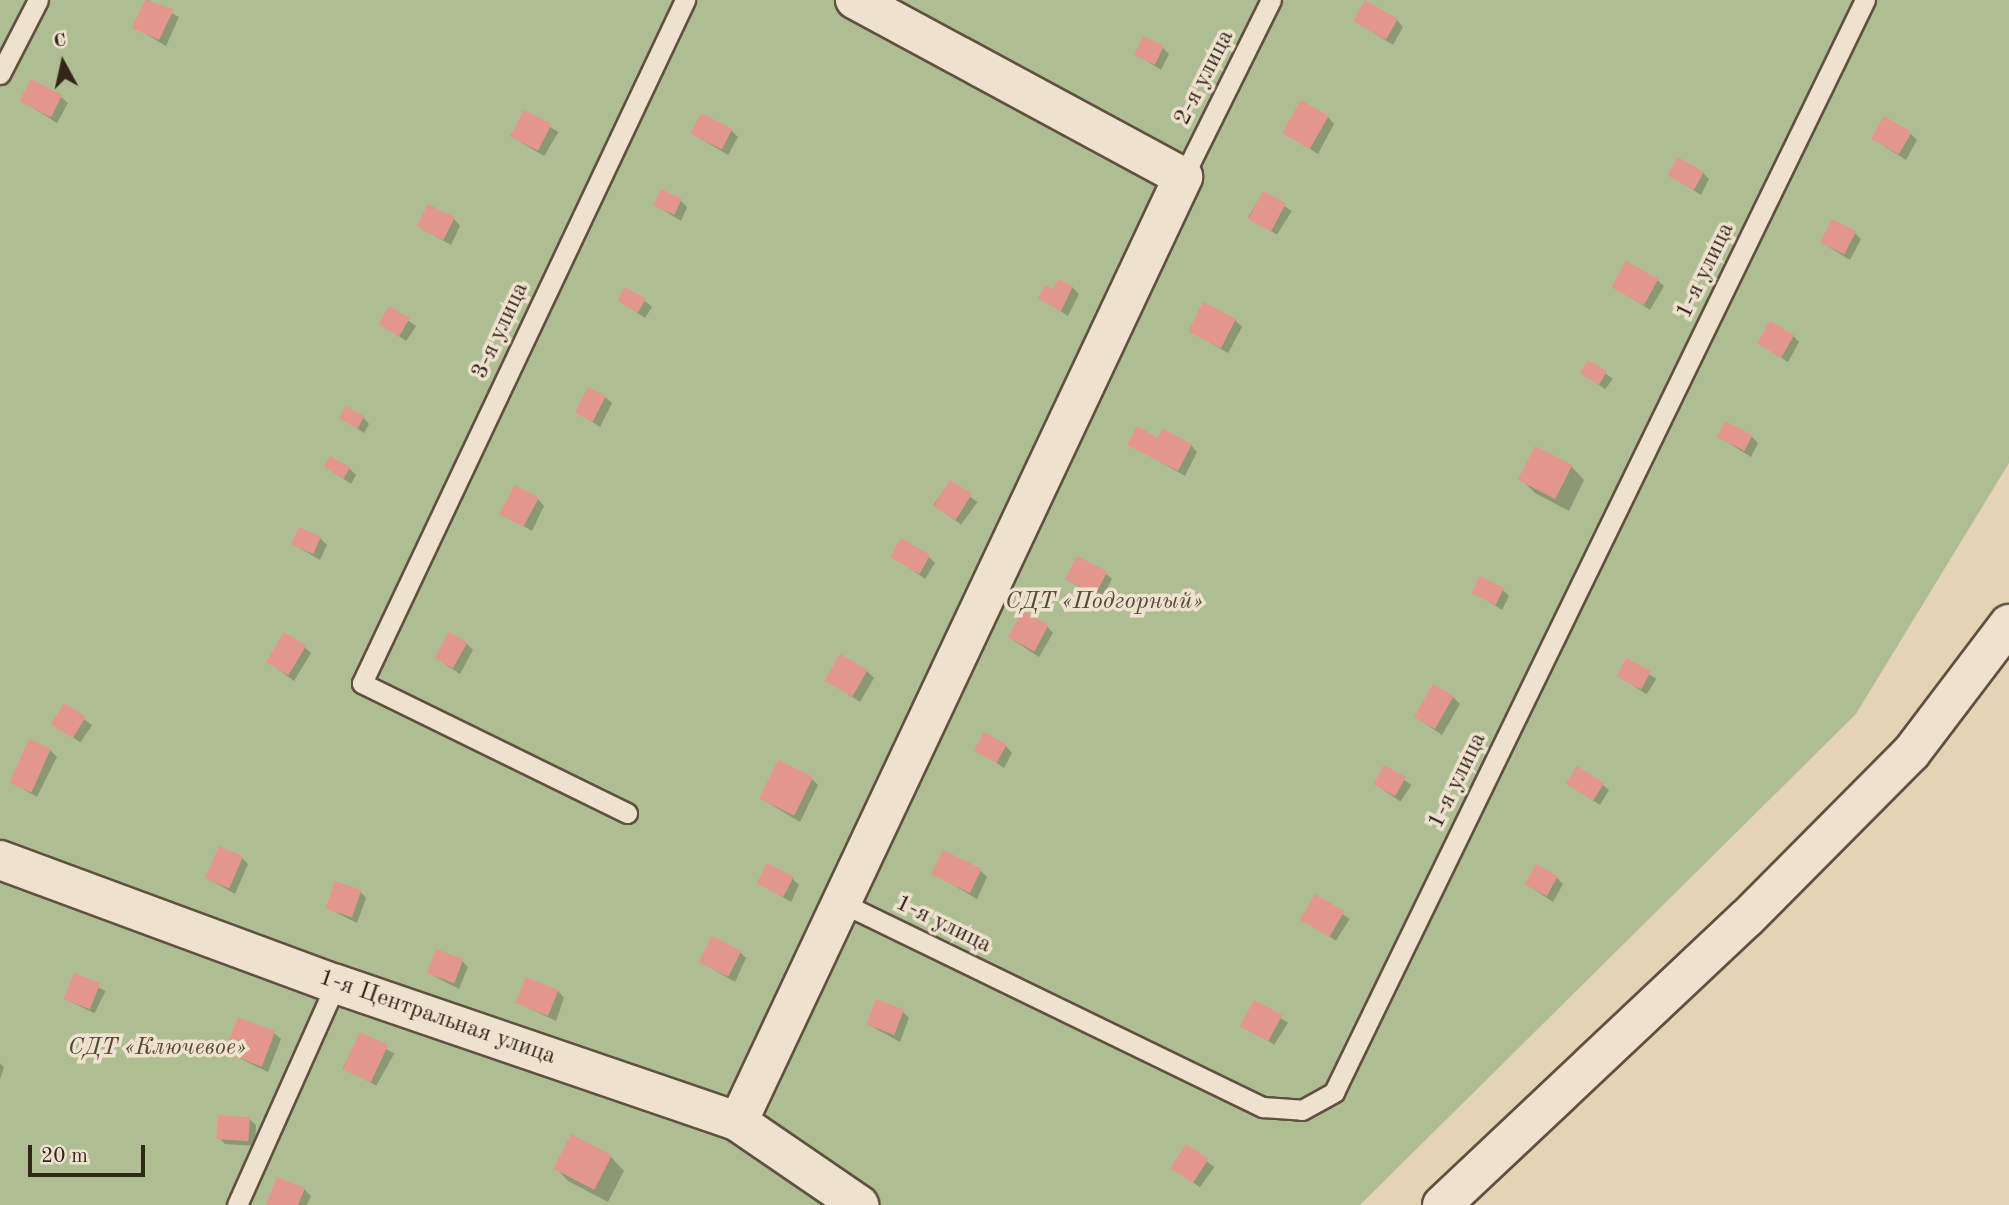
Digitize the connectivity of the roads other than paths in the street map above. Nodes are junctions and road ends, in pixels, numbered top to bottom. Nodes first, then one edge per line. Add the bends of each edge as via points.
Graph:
1 (38, 0) edge
2 (685, 0) edge
3 (855, 0) edge
4 (1271, 0) edge
5 (1865, 0) edge
6 (0, 74) edge
7 (1182, 177) junction
8 (2009, 624) edge
9 (627, 813) dead end
10 (0, 860) edge
11 (840, 902) junction
12 (336, 984) junction
13 (738, 1122) junction
14 (237, 1205) edge
15 (859, 1205) edge
16 (1442, 1205) edge

1 - 6 lane
2 - 9 lane, 3-я улица via 362,683
3 - 7 street
4 - 7 lane, 2-я улица
5 - 11 lane, 1-я улица via 1334,1092 1302,1110 1263,1107
7 - 11 street
8 - 16 street via 1911,752 1747,918
10 - 12 street, 1-я Центральная улица
11 - 13 street
12 - 13 street, 1-я Центральная улица
12 - 14 lane
13 - 15 street, 1-я Центральная улица

